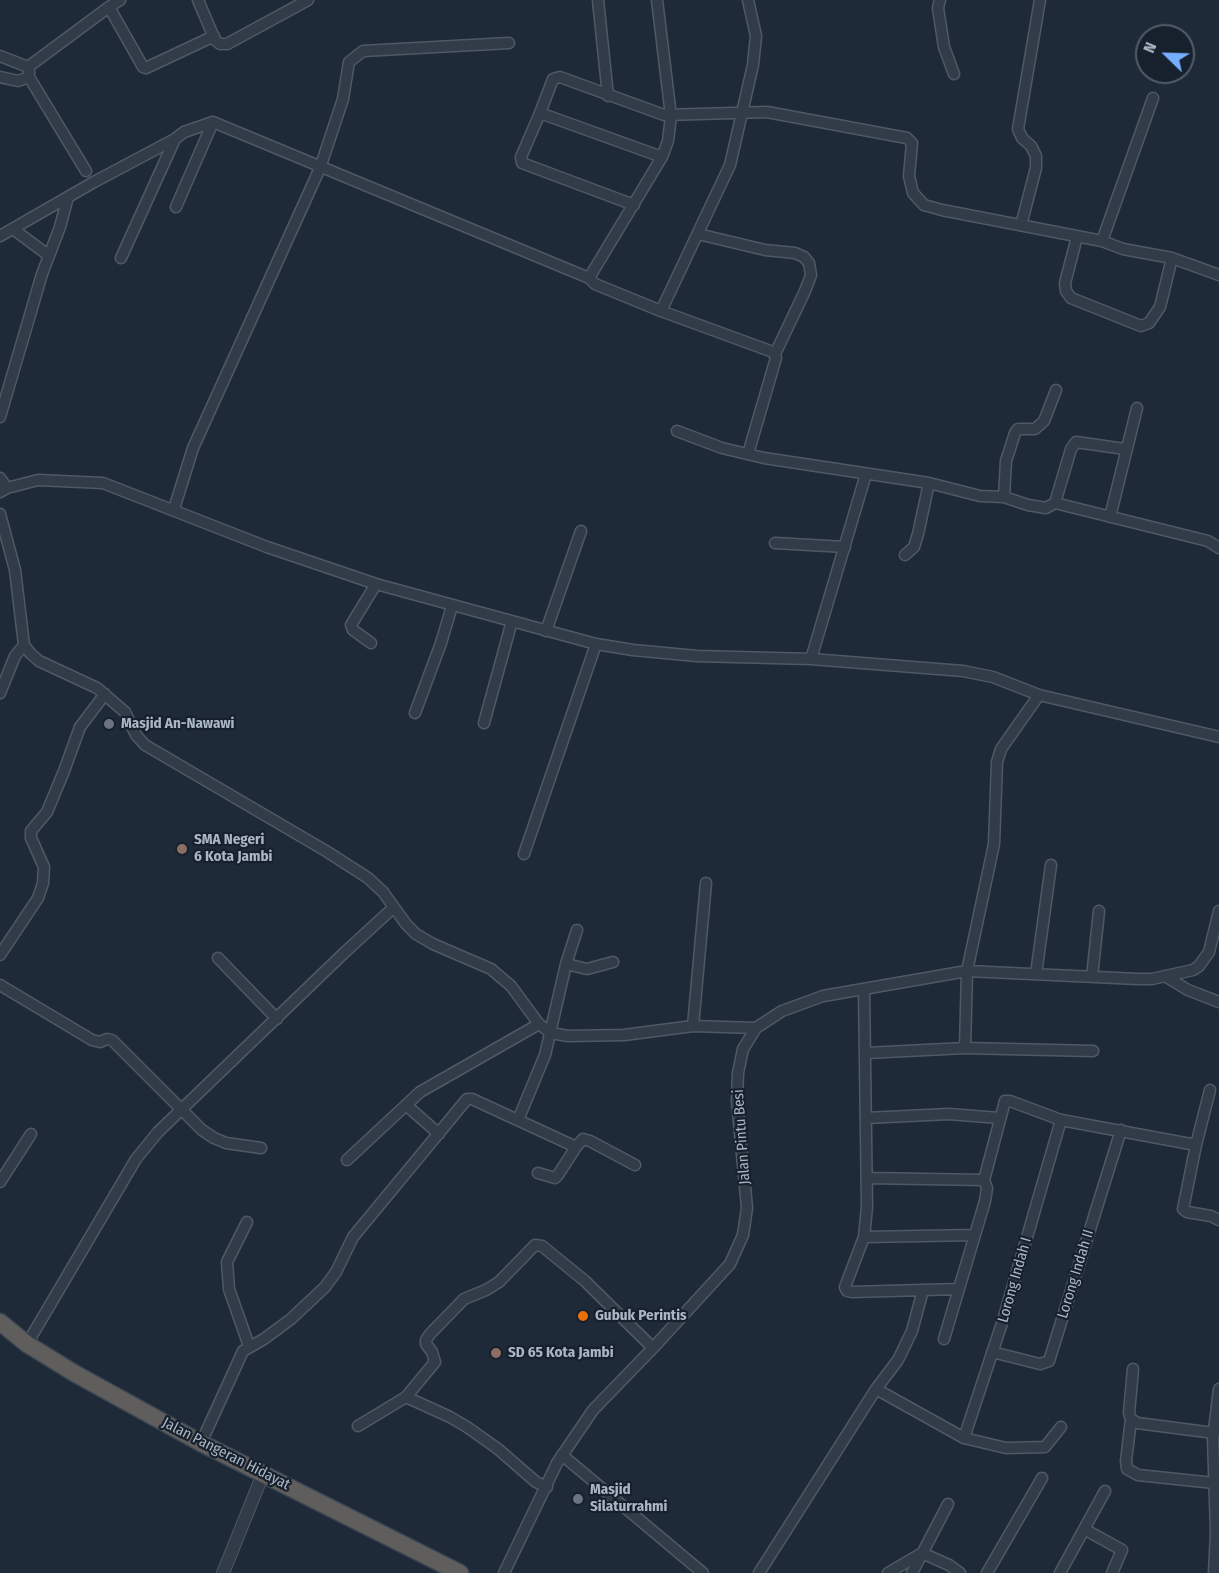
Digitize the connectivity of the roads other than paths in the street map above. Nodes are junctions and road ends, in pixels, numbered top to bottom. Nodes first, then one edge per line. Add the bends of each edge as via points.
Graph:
1 (120, 0) edge
2 (198, 0) edge
3 (308, 0) edge
4 (598, 0) edge
5 (657, 0) edge
6 (748, 0) edge
7 (940, 0) edge
8 (1040, 0) edge
9 (292, 4) edge
10 (109, 7) junction
11 (214, 36) junction
12 (509, 43) dead end
13 (0, 56) edge
14 (29, 72) junction
15 (954, 74) dead end
16 (0, 77) edge
17 (608, 96) junction
18 (1153, 98) dead end
19 (743, 112) junction
20 (540, 113) junction
21 (671, 116) junction
22 (213, 122) junction
23 (175, 139) junction
24 (662, 157) junction
25 (320, 168) junction
26 (87, 171) dead end
27 (68, 198) junction
28 (634, 205) junction
29 (176, 207) dead end
30 (1021, 225) junction
31 (13, 228) junction
32 (698, 234) junction
33 (0, 236) edge
34 (1077, 237) junction
35 (1102, 241) junction
36 (48, 255) junction
37 (121, 258) dead end
38 (1172, 258) junction
39 (1219, 275) edge
40 (589, 278) junction
41 (661, 311) junction
42 (775, 354) junction
43 (1056, 390) dead end
44 (1137, 408) dead end
45 (0, 417) edge
46 (677, 431) dead end
47 (1125, 449) junction
48 (748, 454) junction
49 (866, 474) junction
50 (0, 478) edge
51 (929, 483) junction
52 (4, 490) edge
53 (1004, 496) junction
54 (1055, 503) junction
55 (174, 509) junction
56 (0, 514) edge
57 (1110, 517) junction
58 (581, 531) dead end
59 (776, 543) dead end
60 (845, 547) junction
61 (1219, 548) edge
62 (905, 555) dead end
63 (376, 584) junction
64 (452, 606) junction
65 (512, 621) junction
66 (546, 631) junction
67 (371, 643) dead end
68 (596, 644) junction
69 (24, 645) junction
70 (811, 659) junction
71 (0, 693) edge
72 (105, 694) junction
73 (1039, 695) junction
74 (415, 713) dead end
75 (484, 723) dead end
76 (1219, 737) edge
77 (524, 854) dead end
78 (1051, 866) dead end
79 (706, 883) dead end
80 (393, 908) junction
81 (1100, 911) dead end
82 (1219, 911) edge
83 (577, 930) dead end
84 (0, 955) edge
85 (218, 958) dead end
86 (613, 962) dead end
87 (566, 964) junction
88 (967, 971) junction
89 (1036, 974) junction
90 (1165, 976) junction
91 (1092, 977) junction
92 (0, 985) edge
93 (864, 989) junction
94 (1219, 1002) edge
95 (277, 1019) junction
96 (539, 1024) junction
97 (693, 1026) junction
98 (756, 1028) junction
99 (551, 1033) junction
100 (966, 1048) junction
101 (1094, 1051) dead end
102 (866, 1053) junction
103 (1210, 1090) dead end
104 (406, 1105) junction
105 (180, 1109) junction
106 (866, 1118) junction
107 (999, 1118) junction
108 (518, 1120) junction
109 (1061, 1120) junction
110 (1121, 1130) junction
111 (31, 1134) dead end
112 (439, 1134) junction
113 (1196, 1145) junction
114 (576, 1147) junction
115 (261, 1148) dead end
116 (347, 1160) dead end
117 (635, 1165) dead end
118 (538, 1173) dead end
119 (867, 1178) junction
120 (984, 1180) junction
121 (0, 1182) edge
122 (1219, 1220) edge
123 (247, 1222) dead end
124 (975, 1235) junction
125 (864, 1237) junction
126 (959, 1289) junction
127 (923, 1290) junction
128 (0, 1322) edge
129 (944, 1339) dead end
130 (27, 1344) junction
131 (249, 1346) junction
132 (653, 1348) junction
133 (992, 1353) junction
134 (1133, 1369) dead end
135 (876, 1389) junction
136 (1219, 1389) edge
137 (406, 1397) junction
138 (1131, 1419) junction
139 (358, 1426) dead end
140 (1060, 1427) dead end
141 (1214, 1433) junction
142 (964, 1438) junction
143 (201, 1443) junction
144 (562, 1455) junction
145 (1217, 1471) edge
146 (263, 1474) junction
147 (1042, 1478) dead end
148 (1214, 1483) junction
149 (547, 1487) junction
150 (1105, 1491) dead end
151 (948, 1504) dead end
152 (1084, 1529) junction
153 (922, 1553) junction
154 (223, 1573) edge
155 (460, 1573) edge
156 (504, 1573) edge
157 (703, 1573) edge
158 (759, 1573) edge
159 (888, 1573) edge
160 (912, 1573) edge
161 (960, 1573) edge
162 (987, 1573) edge
163 (1060, 1573) edge
164 (1112, 1573) edge
165 (1214, 1573) edge

1 - 10 street
2 - 11 street
3 - 9 street
4 - 17 street
5 - 21 street
6 - 19 street via 756,36
7 - 15 street via 944,47
8 - 30 street via 1018,129 1036,156
9 - 11 street via 227,44 220,44
10 - 11 street via 146,68
10 - 14 street
12 - 25 street via 363,51 349,62 343,99
13 - 14 street
14 - 16 street via 18,81
14 - 26 street
17 - 20 street via 558,77 553,79
17 - 21 street
18 - 35 street
19 - 21 street
19 - 30 street via 780,114 907,138 912,143 912,193 924,205
19 - 32 street via 730,165
20 - 24 street
20 - 28 street via 522,163
21 - 24 street
22 - 23 street
22 - 25 street
22 - 29 street
23 - 27 street
23 - 37 street
24 - 28 street
25 - 40 street
25 - 55 street via 193,448
27 - 31 street
27 - 36 street
28 - 40 street
30 - 34 street
31 - 33 street
31 - 36 street
32 - 41 street
32 - 42 street via 795,253 809,263 811,275 806,291
34 - 35 street
34 - 38 street via 1065,283 1071,298 1141,326 1149,323 1160,307
35 - 38 street
36 - 45 street
38 - 39 street
40 - 41 street
41 - 42 street
42 - 48 street
43 - 53 street via 1044,422 1035,429 1018,429 1015,433 1006,461
44 - 47 street
46 - 48 street
47 - 54 street via 1076,442
47 - 57 street
48 - 49 street
49 - 51 street
49 - 60 street
50 - 52 street
51 - 53 street via 980,495
51 - 62 street via 914,547
52 - 55 street via 38,480 103,483
53 - 54 street via 1038,507
54 - 57 street
55 - 63 street via 267,547
56 - 69 street via 15,570
57 - 61 street via 1208,541
58 - 66 street
59 - 60 street
60 - 70 street
63 - 64 street
63 - 67 street via 351,625
64 - 65 street
64 - 74 street
65 - 66 street
65 - 75 street
66 - 68 street
68 - 70 street via 697,656
68 - 77 street
69 - 71 street via 15,656
69 - 72 street via 39,661
70 - 73 street via 963,671 993,677
72 - 80 street via 125,712 145,745 359,872 383,892
72 - 84 street via 80,727 46,812 31,831 44,867 43,883 38,898
73 - 76 street
73 - 88 street via 1001,748 997,762 995,837
78 - 89 street
79 - 97 street
80 - 95 street
80 - 96 street via 425,939 491,969 512,986
81 - 91 street
82 - 90 street, Jalan Pintu Besi via 1209,952 1199,966
83 - 87 street
85 - 95 street
86 - 87 street via 587,969
87 - 99 street
88 - 89 street, Jalan Pintu Besi
88 - 93 street, Jalan Pintu Besi
88 - 100 street
89 - 91 street, Jalan Pintu Besi
90 - 91 street, Jalan Pintu Besi
90 - 94 street
92 - 105 street via 92,1040 112,1040
93 - 98 street, Jalan Pintu Besi via 823,996 782,1011
93 - 102 street
95 - 105 street
96 - 99 street
96 - 104 street via 420,1092
97 - 98 street
97 - 99 street via 624,1035
98 - 132 street, Jalan Pintu Besi via 743,1049 738,1073 747,1208 742,1234 730,1264
99 - 108 street
100 - 101 street
100 - 102 street
102 - 106 street
103 - 113 street
104 - 112 street
104 - 116 street
105 - 115 street via 214,1138
105 - 130 street via 136,1159
106 - 107 street via 948,1114
106 - 119 street
107 - 109 street via 1007,1100
107 - 120 street
108 - 112 street via 470,1098
108 - 114 street
109 - 110 street
109 - 133 street, Lorong Indah I
110 - 113 street
110 - 133 street, Lorong Indah II via 1049,1361 1040,1364
111 - 121 street
112 - 131 street via 353,1237 325,1287 291,1319
113 - 122 street via 1183,1209
114 - 117 street via 586,1139
114 - 118 street via 555,1178
119 - 120 street
119 - 125 street
120 - 124 street via 987,1188
123 - 131 street via 227,1262 229,1289
124 - 125 street
124 - 126 street
125 - 127 street via 845,1287 847,1291
126 - 127 street
126 - 129 street
127 - 135 street via 905,1347
128 - 130 highway, Jalan Pangeran Hidayat
130 - 143 highway, Jalan Pangeran Hidayat
131 - 143 street via 239,1357
132 - 137 street via 585,1281 542,1246 535,1245 499,1281 464,1299 430,1334 426,1344 435,1362
132 - 144 street, Jalan Pintu Besi via 593,1410
133 - 142 street, Lorong Indah I
134 - 138 street
135 - 142 street
135 - 158 street
136 - 141 street
137 - 139 street
137 - 149 street via 467,1427
138 - 141 street
138 - 148 street via 1127,1469 1138,1475
140 - 142 street via 1045,1447 1006,1448
141 - 145 street
143 - 146 highway, Jalan Pangeran Hidayat
144 - 149 street, Jalan Pintu Besi
144 - 157 street
145 - 148 street
146 - 154 street
146 - 155 highway, Jalan Pangeran Hidayat
147 - 162 street
148 - 165 street
149 - 156 street, Jalan Pintu Besi
150 - 152 street
151 - 153 street
152 - 163 street
152 - 164 street via 1122,1550
153 - 159 street
153 - 160 street
153 - 161 street

